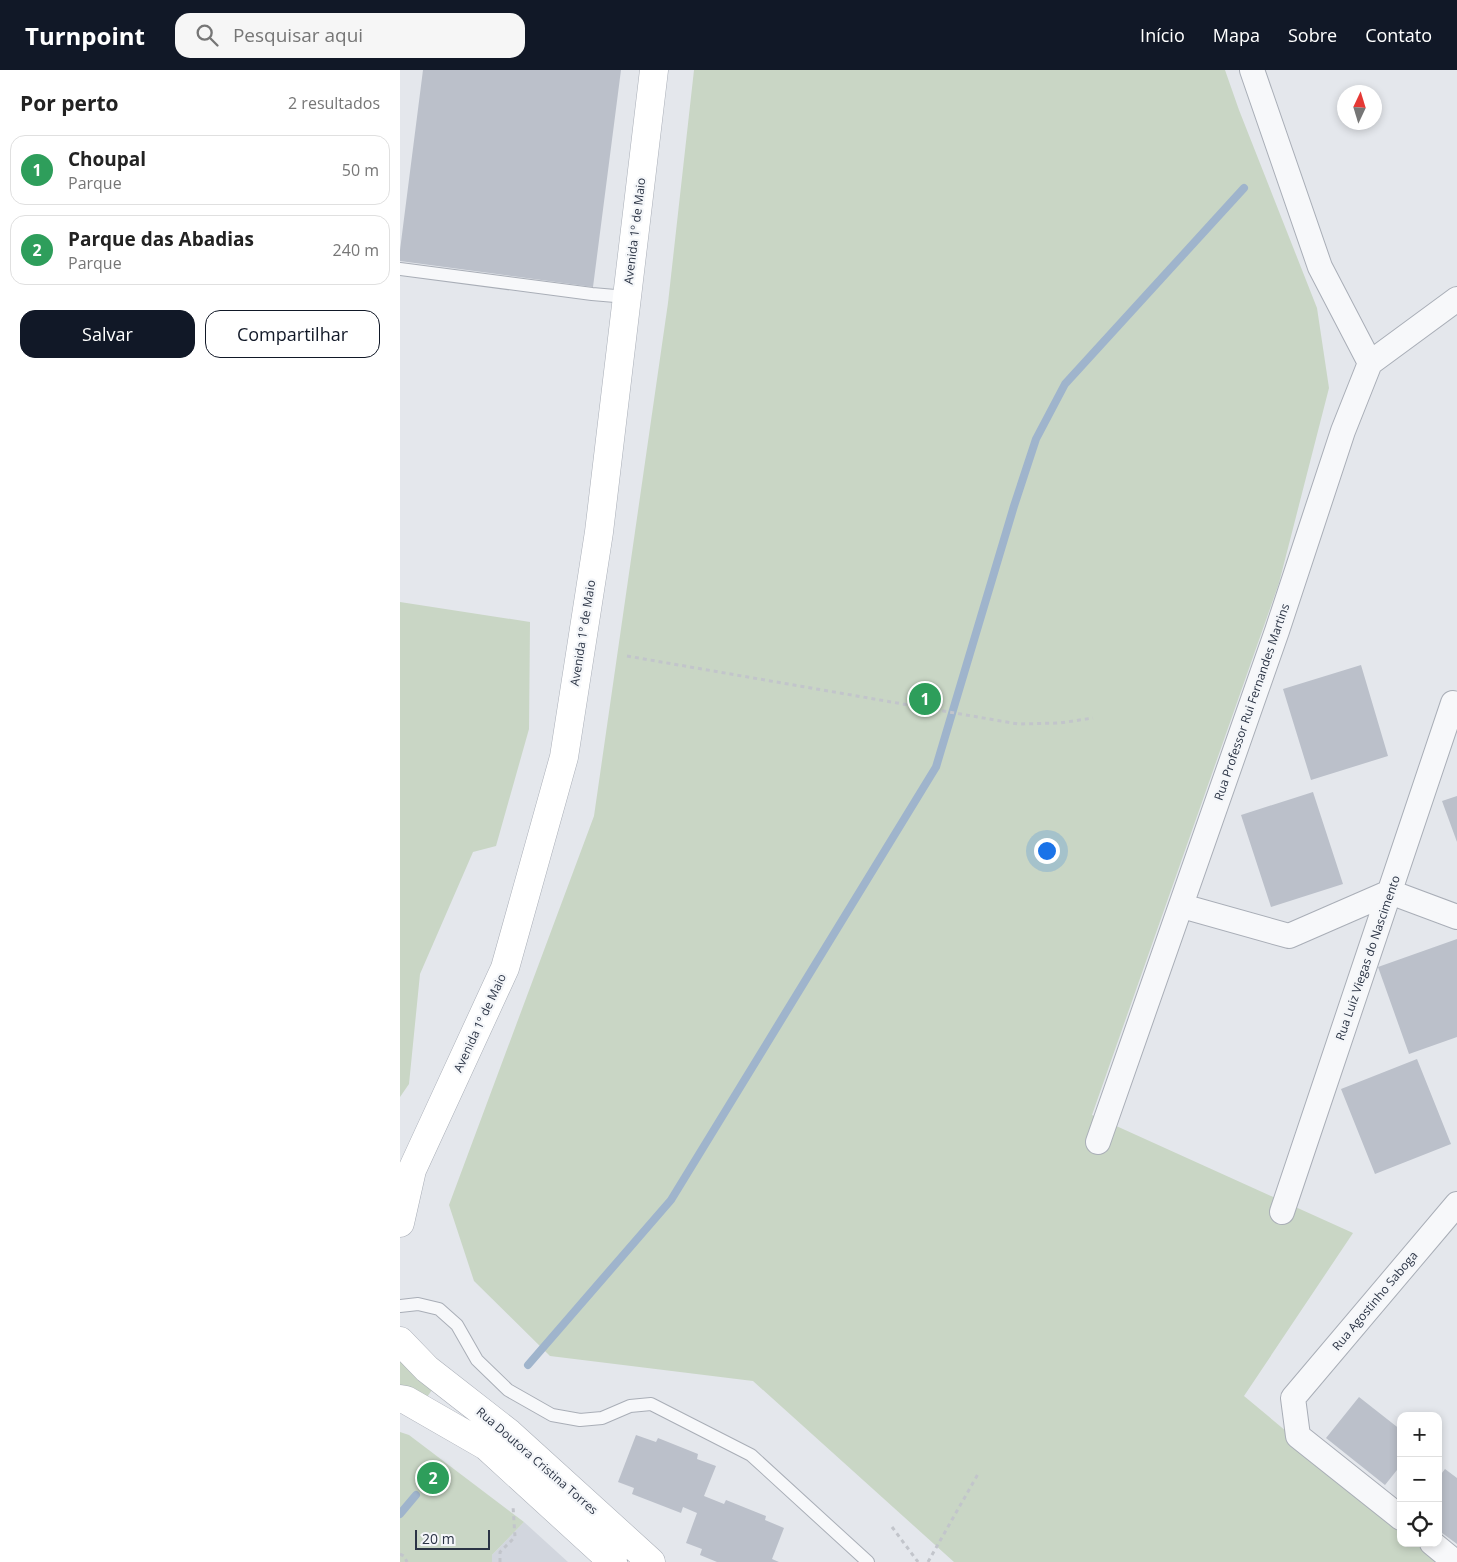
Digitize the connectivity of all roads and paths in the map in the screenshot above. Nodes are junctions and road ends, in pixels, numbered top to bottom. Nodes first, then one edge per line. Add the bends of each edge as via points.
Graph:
1 (654, 70) edge
2 (1252, 70) edge
3 (400, 269) edge
4 (627, 297) junction
5 (1457, 300) edge
6 (1370, 363) junction
7 (627, 656) dead end
8 (1453, 703) dead end
9 (1092, 718) dead end
10 (1390, 892) junction
11 (1182, 906) junction
12 (1457, 916) edge
13 (1098, 1142) dead end
14 (406, 1175) edge
15 (1457, 1204) edge
16 (1282, 1212) dead end
17 (400, 1223) edge
18 (400, 1306) edge
19 (400, 1341) edge
20 (400, 1399) edge
21 (978, 1474) dead end
22 (512, 1506) dead end
23 (1397, 1515) edge
24 (892, 1527) dead end
25 (1437, 1547) edge
26 (400, 1554) edge
27 (407, 1562) edge
28 (500, 1562) edge
29 (613, 1562) edge
30 (652, 1562) edge
31 (868, 1562) edge
32 (918, 1562) edge
33 (928, 1562) edge
34 (1455, 1562) edge

1 - 4 street, Avenida 1º de Maio
2 - 6 street via 1320,267
3 - 4 lane
4 - 14 street, Avenida 1º de Maio via 600,532 564,757 505,968
5 - 6 street
6 - 11 street, Rua Professor Rui Fernandes Martins via 1343,431
7 - 9 path via 1018,724
8 - 10 street, Rua Luiz Viegas do Nascimento
10 - 11 street via 1288,936
10 - 12 street
10 - 16 street, Rua Luiz Viegas do Nascimento
11 - 13 street, Rua Professor Rui Fernandes Martins
14 - 17 street, Avenida 1º de Maio
15 - 23 street, Rua Agostinho Saboga via 1293,1398 1298,1436
18 - 31 lane via 418,1304 439,1309 457,1325 477,1360 508,1390 552,1415 580,1420 602,1418 630,1406 651,1404 751,1455
19 - 30 street, Rua Doutora Cristina Torres via 427,1369 509,1433
20 - 29 street, Rua Doutora Cristina Torres via 486,1446
21 - 33 path
22 - 28 path via 516,1537 500,1552
24 - 32 path
25 - 34 street
26 - 27 path

